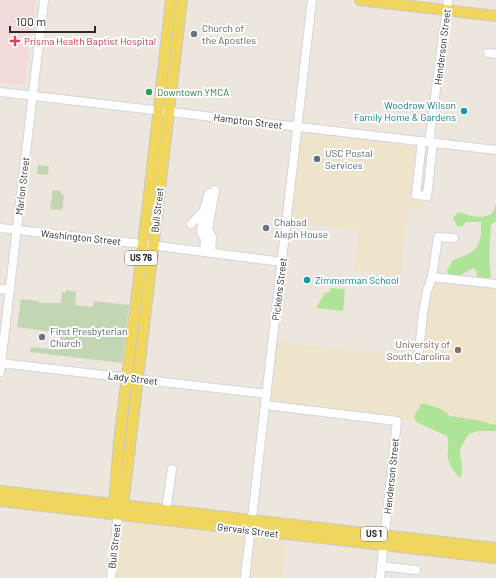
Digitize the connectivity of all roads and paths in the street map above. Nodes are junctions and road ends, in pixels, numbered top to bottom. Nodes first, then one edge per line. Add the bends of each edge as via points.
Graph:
1 (44, 0) edge
2 (171, 0) edge
3 (182, 0) edge
4 (312, 0) edge
5 (360, 0) edge
6 (447, 5) edge
7 (496, 16) edge
8 (0, 92) edge
9 (32, 95) junction
10 (158, 110) junction
11 (169, 112) junction
12 (297, 127) junction
13 (428, 142) junction
14 (496, 150) edge
15 (203, 212) junction
16 (190, 224) dead end
17 (0, 228) edge
18 (17, 230) junction
19 (454, 238) dead end
20 (148, 244) junction
21 (208, 252) junction
22 (282, 262) junction
23 (432, 277) junction
24 (496, 284) edge
25 (0, 289) edge
26 (9, 290) junction
27 (418, 360) dead end
28 (0, 363) edge
29 (0, 372) edge
30 (126, 377) junction
31 (138, 379) junction
32 (266, 394) junction
33 (265, 405) junction
34 (172, 469) dead end
35 (0, 492) edge
36 (0, 501) edge
37 (118, 508) junction
38 (166, 511) junction
39 (251, 525) junction
40 (385, 536) junction
41 (496, 548) edge
42 (496, 558) edge
43 (381, 567) junction
44 (415, 572) dead end
45 (110, 578) edge
46 (245, 578) edge
47 (380, 578) edge

1 - 9 street, Marion Street
2 - 10 main road, Bull Street / US 76
3 - 11 main road, Bull Street / US 76
4 - 12 street, Pickens Street
5 - 6 main road
6 - 7 main road
6 - 13 street, Henderson Street
8 - 9 street, Hampton Street
9 - 10 street, Hampton Street
9 - 18 street, Marion Street
10 - 11 street, Hampton Street
10 - 20 main road, Bull Street / US 76
11 - 12 street, Hampton Street
11 - 20 main road, Bull Street / US 76
12 - 13 street, Hampton Street
12 - 22 street, Pickens Street
13 - 13 street, Henderson Street via 416,195 427,196
13 - 14 street, Hampton Street
15 - 16 street
15 - 21 street via 201,232
15 - 21 street via 212,192 203,232 207,239
17 - 18 street, Washington Street
18 - 20 street, Washington Street
18 - 26 street, Marion Street
19 - 23 street via 438,237
20 - 21 street, Washington Street
20 - 30 main road, Bull Street / US 76
20 - 31 main road, Bull Street / US 76
21 - 22 street, Washington Street
22 - 32 street, Pickens Street
23 - 24 street
23 - 27 street via 426,297
25 - 26 street
26 - 28 street, Marion Street
28 - 29 street, Marion Street
28 - 30 street, Lady Street
30 - 31 street, Lady Street
30 - 37 main road, Bull Street / US 76
31 - 32 street, Lady Street
31 - 37 main road, Bull Street / US 76
32 - 33 street, Pickens Street
33 - 39 street, Pickens Street
33 - 40 street, Henderson Street via 397,421
34 - 38 street
35 - 37 main road, Gervais Street
36 - 37 main road, Gervais Street
37 - 38 main road, Gervais Street
37 - 39 main road, Gervais Street
37 - 45 street, Bull Street
38 - 39 main road, Gervais Street
39 - 40 main road, Gervais Street
39 - 46 street, Pickens Street
40 - 41 main road, Gervais Street / US 1
40 - 42 main road, Gervais Street
40 - 43 street, Henderson Street
43 - 44 street
43 - 47 street, Henderson Street

